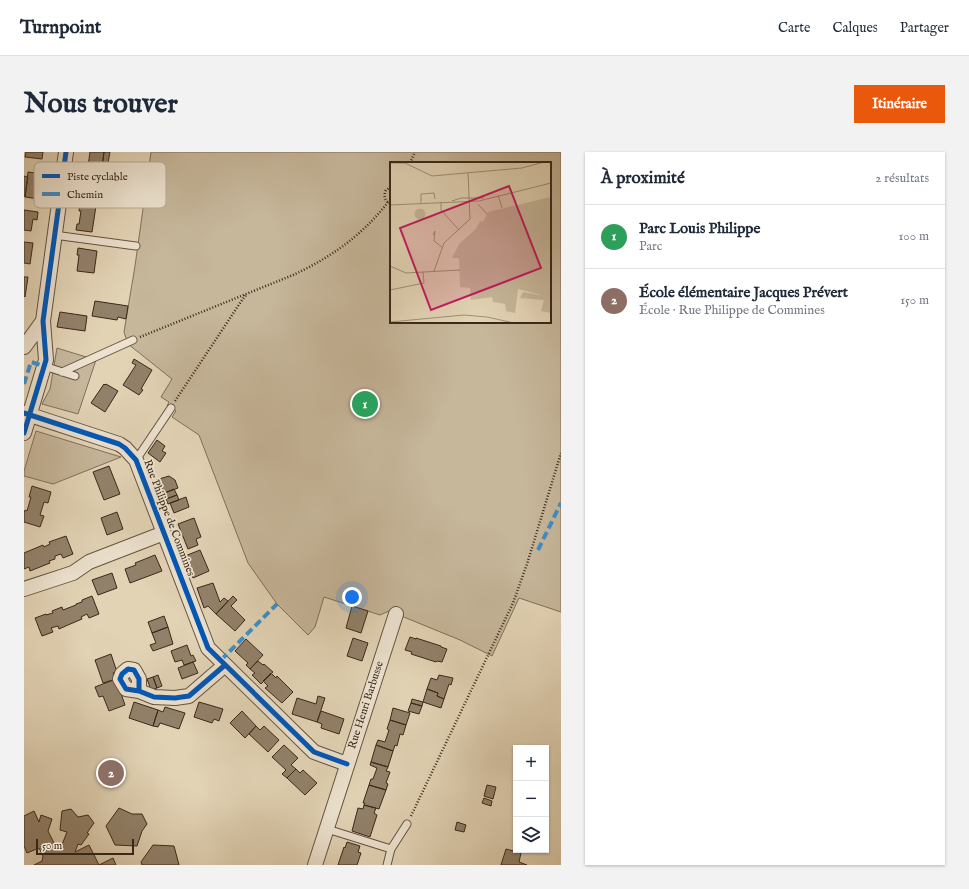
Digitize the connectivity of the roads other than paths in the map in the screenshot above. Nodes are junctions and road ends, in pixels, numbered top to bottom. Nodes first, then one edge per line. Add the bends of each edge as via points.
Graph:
1 (66, 152) edge
2 (65, 162) edge
3 (58, 208) edge
4 (54, 235) junction
5 (136, 246) dead end
6 (43, 321) junction
7 (133, 340) road end
8 (24, 346) edge
9 (44, 366) junction
10 (62, 372) junction
11 (75, 376) dead end
12 (170, 408) road end
13 (27, 414) edge
14 (24, 433) edge
15 (136, 460) junction
16 (164, 533) junction
17 (24, 589) edge
18 (396, 614) dead end
19 (225, 665) junction
20 (140, 691) dead end
21 (347, 764) junction
22 (407, 824) road end
23 (327, 829) junction
24 (391, 849) junction
25 (315, 865) edge
26 (387, 865) edge

1 - 2 street
3 - 4 street
4 - 5 lane
4 - 6 street
6 - 8 street
6 - 9 street via 46,360
7 - 10 lane
9 - 10 lane
9 - 13 street
10 - 11 lane
12 - 15 lane
13 - 14 street
13 - 15 street, Rue Philippe de Commines via 119,444
15 - 16 street, Rue Philippe de Commines
16 - 17 street via 89,562 73,573
16 - 19 street, Rue Philippe de Commines via 208,648
18 - 21 street, Rue Henri Barbusse
19 - 20 street via 190,696 154,696
19 - 21 street, Rue Philippe de Commines via 314,752
21 - 23 street, Rue Henri Barbusse
22 - 24 lane
23 - 24 lane
23 - 25 street, Rue Henri Barbusse
24 - 26 lane

